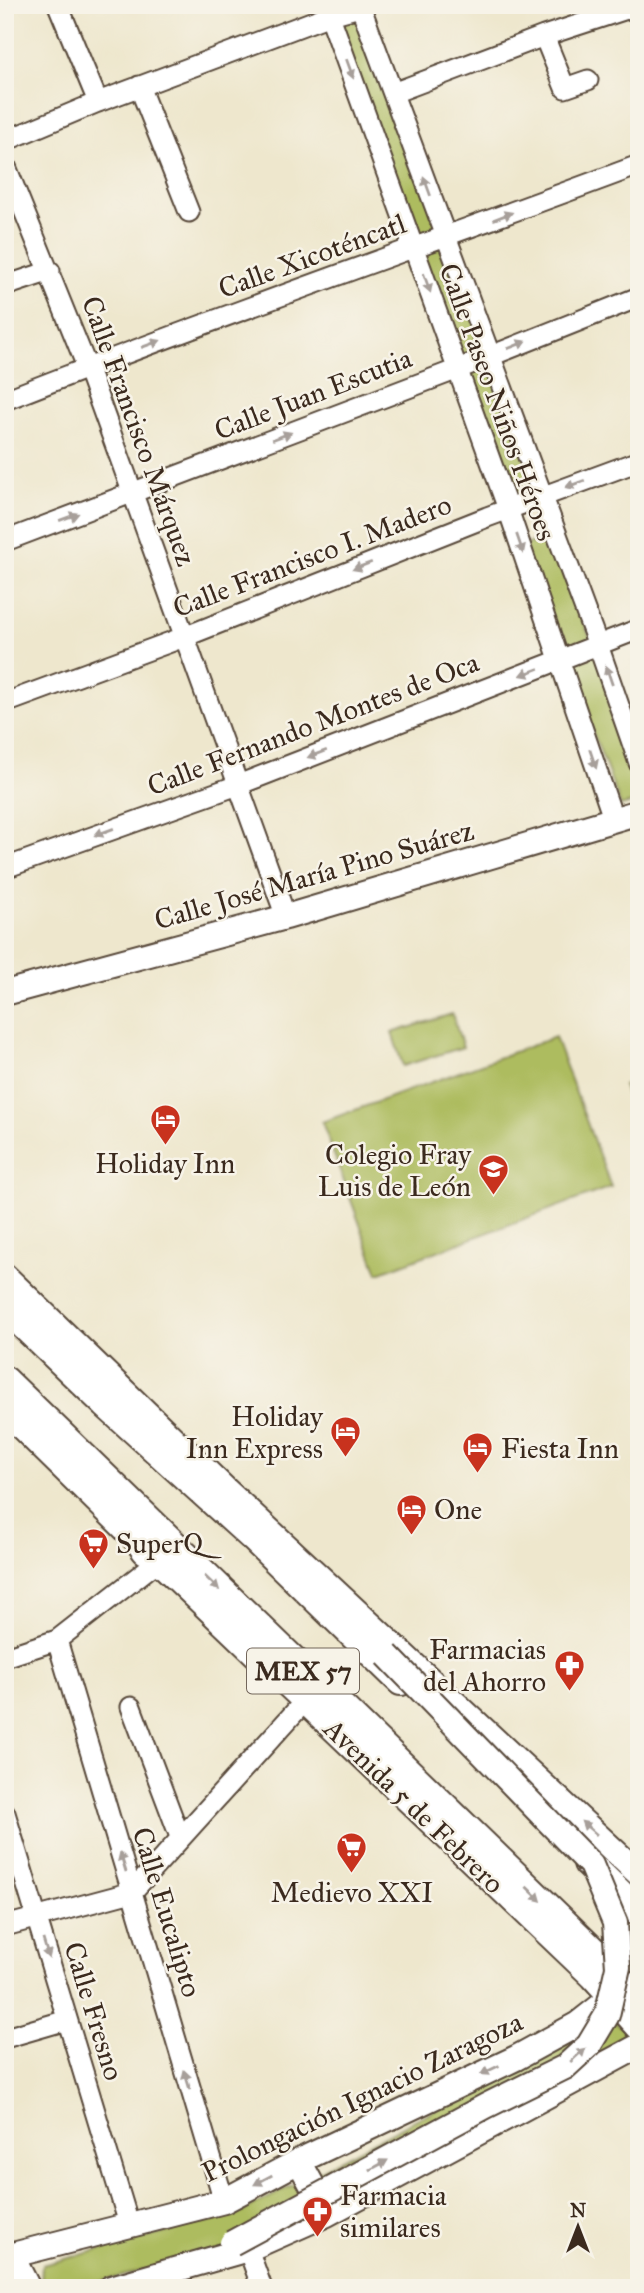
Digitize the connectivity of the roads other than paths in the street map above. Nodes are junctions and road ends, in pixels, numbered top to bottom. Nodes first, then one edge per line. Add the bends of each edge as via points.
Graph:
1 (58, 5) edge
2 (639, 5) edge
3 (360, 6) edge
4 (328, 10) edge
5 (544, 36) junction
6 (588, 80) dead end
7 (139, 86) junction
8 (393, 93) junction
9 (98, 102) junction
10 (5, 141) edge
11 (5, 164) edge
12 (639, 165) edge
13 (189, 212) dead end
14 (446, 238) junction
15 (414, 249) junction
16 (50, 271) junction
17 (5, 286) edge
18 (639, 297) edge
19 (490, 356) junction
20 (87, 367) junction
21 (457, 369) junction
22 (5, 400) edge
23 (639, 461) edge
24 (133, 494) junction
25 (542, 496) junction
26 (508, 509) junction
27 (5, 541) edge
28 (639, 629) edge
29 (184, 637) junction
30 (598, 646) junction
31 (559, 661) junction
32 (5, 703) edge
33 (639, 763) edge
34 (238, 785) junction
35 (639, 812) edge
36 (613, 818) junction
37 (5, 868) edge
38 (286, 917) junction
39 (5, 993) edge
40 (5, 1276) edge
41 (7, 1307) edge
42 (5, 1381) edge
43 (106, 1404) junction
44 (5, 1411) edge
45 (61, 1435) junction
46 (177, 1444) junction
47 (152, 1555) junction
48 (316, 1575) junction
49 (57, 1640) junction
50 (5, 1657) edge
51 (304, 1702) junction
52 (131, 1707) dead end
53 (5, 1813) edge
54 (180, 1838) junction
55 (639, 1874) edge
56 (132, 1892) junction
57 (639, 1912) edge
58 (37, 1917) junction
59 (5, 1926) edge
60 (602, 1960) dead end
61 (639, 1983) edge
62 (611, 1998) junction
63 (68, 2020) junction
64 (639, 2028) edge
65 (5, 2038) edge
66 (639, 2046) edge
67 (299, 2161) junction
68 (223, 2201) junction
69 (327, 2214) junction
70 (129, 2224) junction
71 (240, 2246) junction
72 (7, 2252) edge
73 (28, 2288) edge
74 (111, 2288) edge
75 (262, 2288) edge

1 - 9 street
2 - 5 street
3 - 4 street
3 - 8 street, Calle Paseo Niños Héroes
4 - 7 street
4 -> 15 street, Calle Paseo Niños Héroes
5 - 6 street via 565,88
5 - 8 street
7 - 9 street
7 - 13 street
14 -> 8 street, Calle Paseo Niños Héroes
9 - 10 street
11 - 16 street, Calle Francisco Márquez
14 -> 12 street, Calle Xicoténcatl
14 - 15 street, Calle Xicoténcatl
14 - 19 street, Calle Paseo Niños Héroes
20 -> 15 street, Calle Xicoténcatl
15 -> 21 street, Calle Paseo Niños Héroes
16 - 17 street
16 - 20 street, Calle Francisco Márquez
19 -> 18 street, Calle Juan Escutia
19 - 21 street, Calle Juan Escutia
19 - 25 street, Calle Paseo Niños Héroes
20 - 22 street, Calle Xicoténcatl
20 - 24 street, Calle Francisco Márquez
24 -> 21 street, Calle Juan Escutia
21 - 26 street, Calle Paseo Niños Héroes
23 -> 25 street, Calle Francisco I. Madero
27 -> 24 street, Calle Juan Escutia
24 - 29 street, Calle Francisco Márquez
25 - 26 street, Calle Francisco I. Madero
25 - 30 street, Calle Paseo Niños Héroes
26 -> 29 street, Calle Francisco I. Madero
26 -> 31 street, Calle Paseo Niños Héroes
28 - 30 street, Calle Fernando Montes de Oca
29 - 32 street, Calle Francisco I. Madero
29 - 34 street, Calle Francisco Márquez
30 - 31 street, Calle Fernando Montes de Oca
33 -> 30 street, Calle Paseo Niños Héroes
31 -> 34 street, Calle Fernando Montes de Oca
31 -> 36 street, Calle Paseo Niños Héroes
34 -> 37 street, Calle Fernando Montes de Oca
34 - 38 street, Calle Francisco Márquez
35 - 36 main road, Calle José María Pino Suárez
36 - 38 main road, Calle José María Pino Suárez
38 - 39 main road, Calle José María Pino Suárez
40 - 46 main road
41 - 43 highway, MEX 57
42 - 45 highway, Avenida 5 de Febrero / MEX 57
43 - 46 highway
43 - 57 highway, MEX 57 via 254,1538
44 - 47 main road, Avenida 5 de Febrero
45 - 47 highway
45 -> 60 highway, Avenida 5 de Febrero / MEX 57
46 - 48 main road
47 - 49 street
47 - 51 main road, Avenida 5 de Febrero
55 -> 48 main road
71 -> 48 main road, bridge via 486,2106 565,2067 589,2045 607,2015 618,1966 615,1923 591,1865 358,1625
49 - 50 street
56 -> 49 street, Calle Eucalipto
51 - 54 street
51 - 62 main road, Avenida 5 de Febrero
52 - 54 street
53 - 58 street, Calle Fresno
54 - 56 street
56 - 58 street
68 -> 56 street, Calle Eucalipto
58 - 59 street
58 -> 63 street, Calle Fresno
61 - 62 main road, Prolongación Ignacio Zaragoza
62 - 64 main road, Avenida 5 de Febrero
62 -> 67 main road, Prolongación Ignacio Zaragoza via 578,2024 516,2057
63 - 65 street
63 - 70 street, Calle Fresno
66 - 69 main road
67 -> 68 main road, Prolongación Ignacio Zaragoza
67 - 69 main road
68 - 70 main road, Prolongación Ignacio Zaragoza
69 - 71 main road
70 - 72 main road, Prolongación Ignacio Zaragoza
71 - 74 main road via 206,2261
71 - 75 street
72 - 73 main road

